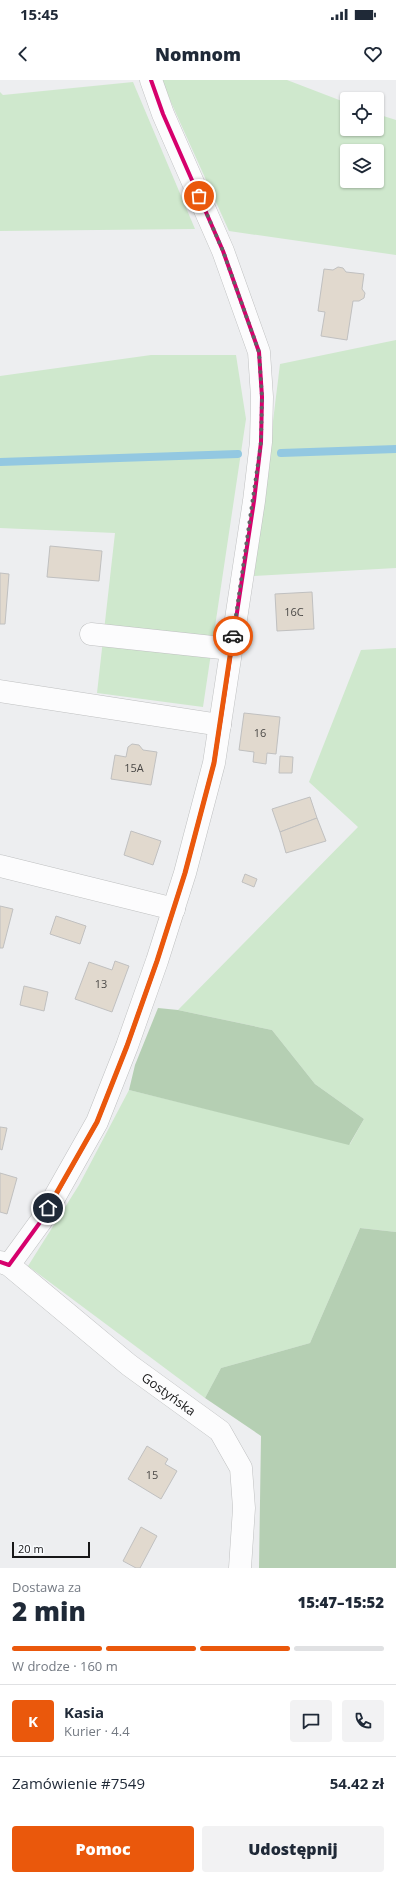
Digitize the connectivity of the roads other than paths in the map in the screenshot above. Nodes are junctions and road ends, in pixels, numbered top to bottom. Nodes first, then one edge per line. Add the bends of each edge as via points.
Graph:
1 (151, 80) edge
2 (91, 634) dead end
3 (231, 649) junction
4 (0, 691) edge
5 (220, 724) junction
6 (0, 866) edge
7 (174, 909) junction
8 (4, 1263) edge
9 (240, 1568) edge

1 - 3 street via 163,114 223,251 259,352 261,442
2 - 3 street
3 - 5 street
4 - 5 street
5 - 7 street via 214,763
6 - 7 street
7 - 8 street via 127,1046 97,1122 41,1221
8 - 9 street, Gostyńska via 129,1365 220,1431 241,1468 244,1508

